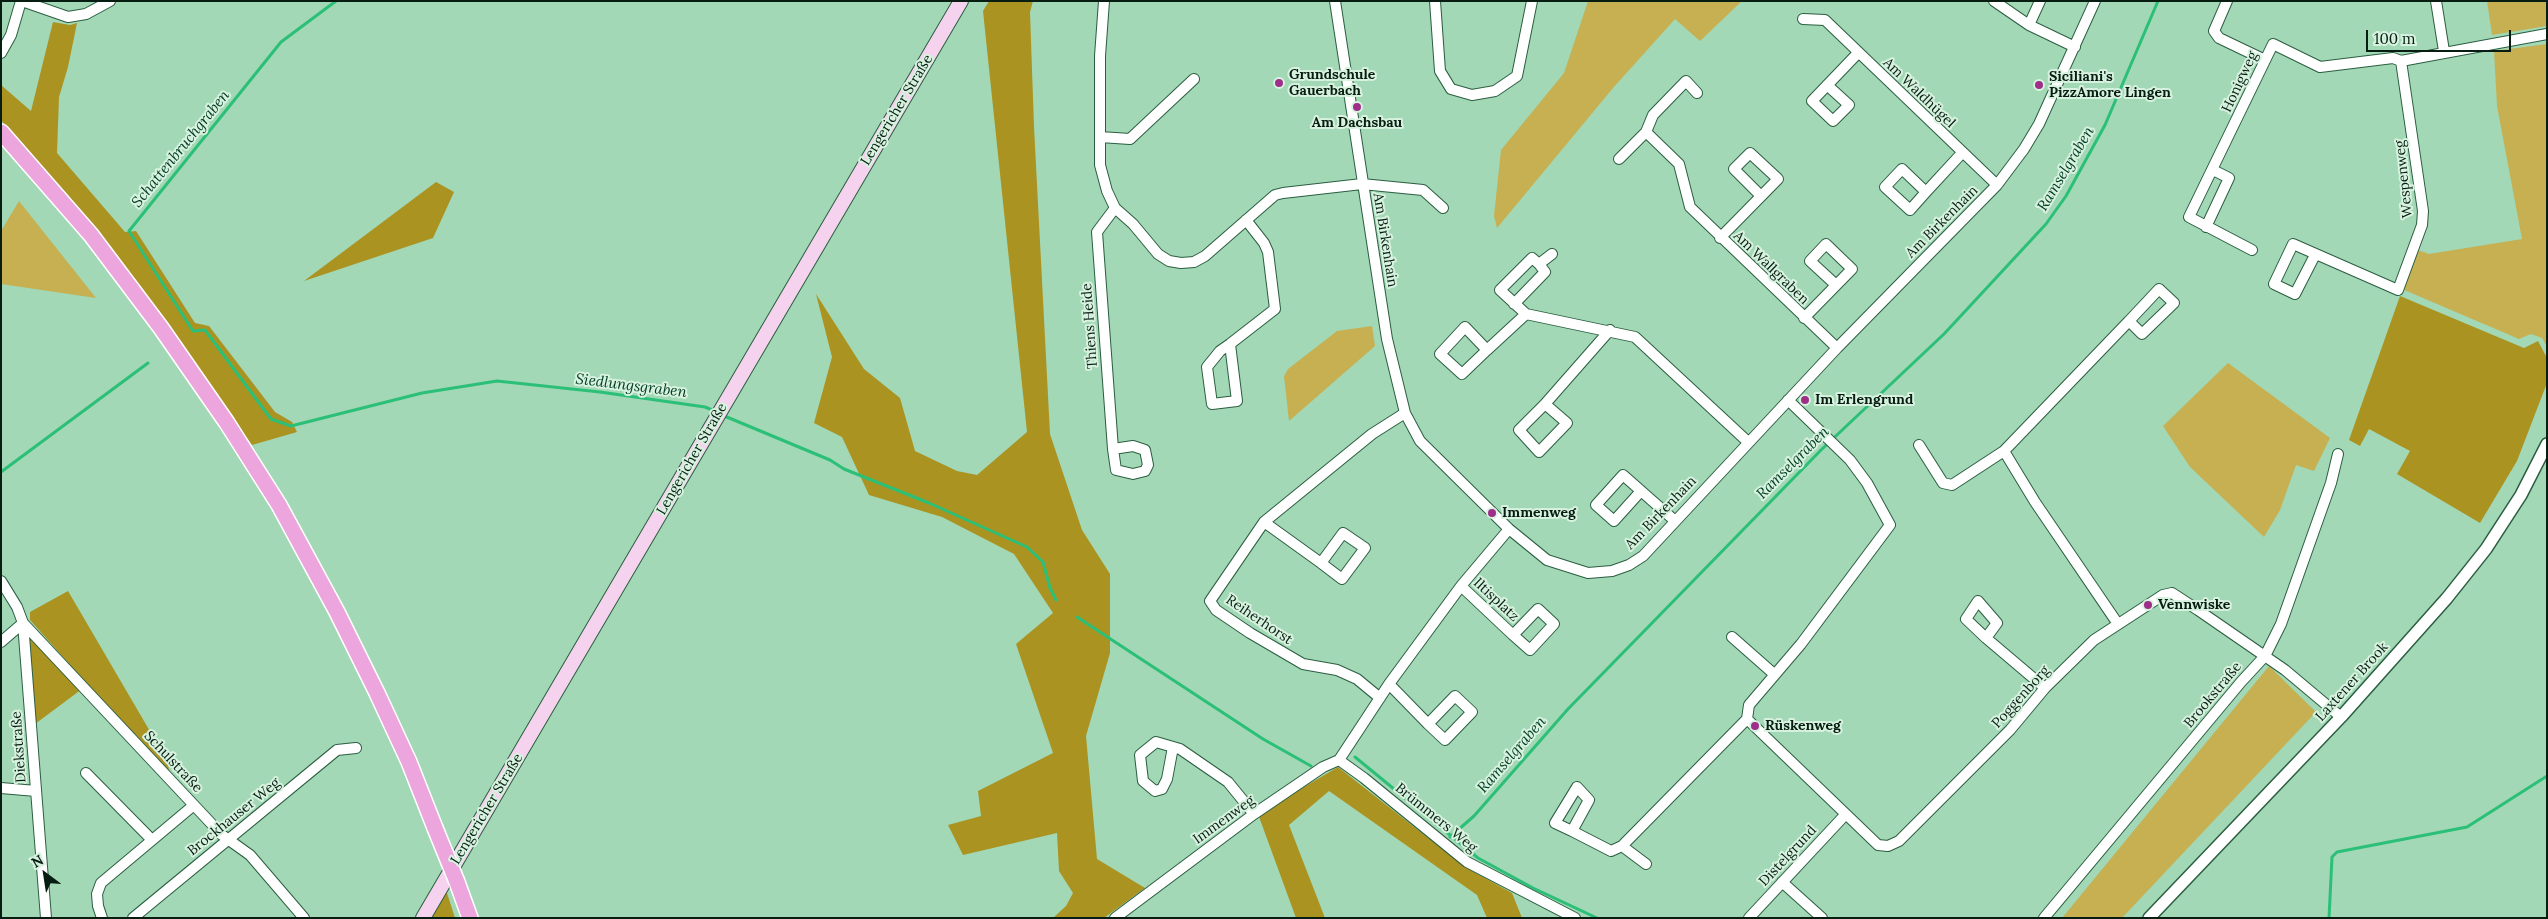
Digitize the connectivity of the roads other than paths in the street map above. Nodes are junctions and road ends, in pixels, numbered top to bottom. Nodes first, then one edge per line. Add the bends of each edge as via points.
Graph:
1 (21, 1) edge
2 (110, 1) edge
3 (961, 1) edge
4 (1104, 1) edge
5 (1336, 1) edge
6 (1435, 1) edge
7 (1532, 1) edge
8 (1994, 1) edge
9 (2040, 1) edge
10 (2096, 1) edge
11 (2227, 1) edge
12 (2436, 1) edge
13 (1804, 20) dead end
14 (2029, 25) junction
15 (2547, 34) edge
16 (2075, 47) junction
17 (2444, 52) junction
18 (1, 53) edge
19 (1858, 53) junction
20 (2265, 60) junction
21 (2401, 61) junction
22 (1194, 79) dead end
23 (1828, 85) dead end
24 (1697, 93) dead end
25 (1, 132) edge
26 (1646, 132) junction
27 (1100, 137) junction
28 (1962, 153) junction
29 (1619, 159) dead end
30 (2213, 170) junction
31 (1362, 184) junction
32 (1997, 185) junction
33 (1926, 192) dead end
34 (1761, 196) dead end
35 (1115, 208) junction
36 (1443, 208) dead end
37 (1246, 220) junction
38 (2206, 227) junction
39 (1720, 238) junction
40 (2252, 250) dead end
41 (1552, 254) dead end
42 (2315, 254) junction
43 (1539, 264) junction
44 (1836, 285) dead end
45 (1514, 304) junction
46 (1526, 314) junction
47 (1804, 318) junction
48 (2129, 321) junction
49 (1610, 330) junction
50 (1230, 344) junction
51 (1837, 348) junction
52 (1487, 350) junction
53 (1788, 400) junction
54 (1545, 404) junction
55 (1405, 413) junction
56 (1748, 442) junction
57 (2547, 444) edge
58 (1920, 445) dead end
59 (1113, 450) dead end
60 (2004, 451) junction
61 (2338, 454) dead end
62 (1641, 491) junction
63 (1674, 520) junction
64 (1264, 522) junction
65 (1509, 529) junction
66 (1321, 563) junction
67 (1, 581) edge
68 (1461, 586) junction
69 (23, 623) junction
70 (2118, 624) junction
71 (1514, 635) dead end
72 (1732, 637) dead end
73 (1986, 638) dead end
74 (1, 642) edge
75 (2265, 656) junction
76 (1774, 674) junction
77 (1389, 684) junction
78 (2045, 688) junction
79 (1380, 698) junction
80 (2341, 717) junction
81 (1747, 718) junction
82 (1428, 724) dead end
83 (1173, 747) junction
84 (356, 748) dead end
85 (1339, 760) junction
86 (86, 773) dead end
87 (1, 788) edge
88 (36, 790) junction
89 (194, 805) junction
90 (1254, 814) junction
91 (1845, 815) junction
92 (1572, 831) dead end
93 (228, 839) junction
94 (152, 840) junction
95 (1622, 846) junction
96 (1646, 864) dead end
97 (1782, 882) junction
98 (1751, 917) edge
99 (46, 918) edge
100 (102, 918) edge
101 (133, 918) edge
102 (304, 918) edge
103 (422, 918) edge
104 (470, 918) edge
105 (1115, 918) edge
106 (1575, 918) edge
107 (1822, 918) edge
108 (2044, 918) edge
109 (2149, 918) edge

1 - 2 street via 68,17 86,14
1 - 18 street via 11,35
3 - 103 main road, Lengericher Straße
4 - 27 street
5 - 31 street, Am Birkenhain
6 - 7 street via 1440,71 1451,89 1472,95 1495,91 1517,76
8 - 14 street
9 - 14 street
10 - 16 street, Am Birkenhain
11 - 20 street via 2214,31 2219,38
12 - 17 street
13 - 19 street, Am Waldhügel via 1825,20
14 - 16 street
15 - 17 street, Honigweg
16 - 32 street, Am Birkenhain via 2024,149
17 - 21 street, Honigweg
19 - 23 street
19 - 28 street, Am Waldhügel
20 - 21 street, Honigweg via 2273,44 2320,67 2393,58
20 - 30 street, Honigweg
21 - 42 street, Wespenweg via 2423,210 2422,225 2398,290
22 - 27 street via 1130,140
24 - 26 street via 1686,82 1653,115
25 - 104 main road, bridge via 91,235 161,328 279,505 373,684 409,762
26 - 29 street
26 - 39 street, Am Wallgraben via 1679,164 1690,207
27 - 35 street via 1100,165
28 - 32 street, Am Waldhügel
28 - 33 street
30 - 38 street, Honigweg via 2190,217
30 - 38 street via 2229,178
31 - 36 street via 1423,190
31 - 37 street via 1274,196
31 - 55 street, Am Birkenhain via 1387,339
32 - 51 street, Am Birkenhain
34 - 39 street, Am Wallgraben
35 - 37 street via 1158,254 1169,261 1181,263 1194,262 1205,256
35 - 59 street, Thiens Heide via 1097,232
37 - 50 street via 1268,252 1275,309
38 - 40 street, Honigweg
39 - 47 street, Am Wallgraben
41 - 43 street
42 - 42 street, Wespenweg via 2293,244 2274,284 2295,294
43 - 45 street via 1545,272
43 - 45 street via 1532,258 1500,290
44 - 47 street, Am Wallgraben
45 - 46 street
46 - 49 street
46 - 52 street
47 - 51 street, Am Wallgraben
48 - 48 street via 2142,334 2174,303 2159,290
48 - 60 street
49 - 54 street
49 - 56 street via 1635,337
50 - 50 street via 1207,367 1212,404 1237,401
51 - 53 street, Am Birkenhain
52 - 52 street via 1465,327 1440,354 1462,374
53 - 56 street, Am Birkenhain
53 - 76 street via 1850,460 1890,525 1801,644
54 - 54 street via 1567,424 1539,452 1519,430
55 - 64 street, Reiherhorst via 1372,434
55 - 65 street, Am Birkenhain via 1420,441
56 - 63 street, Am Birkenhain
57 - 80 street, Laxtener Brook via 2521,495 2486,549
58 - 60 street via 1943,483 1952,485
60 - 70 street
61 - 75 street, Brookstraße via 2331,483 2281,624
62 - 62 street via 1623,475 1596,505 1614,521
62 - 63 street
63 - 65 street, Am Birkenhain via 1643,556 1629,565 1612,571 1588,573 1547,560
64 - 66 street
64 - 79 street, Reiherhorst via 1210,601 1216,610 1303,664 1337,670 1357,679
65 - 68 street, Immenweg
66 - 66 street via 1343,533 1365,548 1342,579
67 - 69 street, Diekstraße
68 - 71 street, Iltisplatz
68 - 77 street, Immenweg
69 - 74 street
69 - 88 street, Diekstraße
69 - 89 street, Schulstraße
70 - 75 street, Poggenborg via 2163,595 2172,593
70 - 78 street, Poggenborg via 2094,640
72 - 76 street
73 - 78 street
75 - 80 street, Poggenborg
75 - 108 street, Brookstraße
76 - 81 street via 1749,705
77 - 79 street, Immenweg
77 - 82 street
78 - 91 street, Poggenborg via 2010,730 1899,840 1888,846 1878,845
79 - 85 street, Immenweg
80 - 109 street, Laxtener Brook
81 - 91 street, Poggenborg
81 - 95 street
83 - 83 street via 1156,742 1140,755 1142,781 1154,792 1162,788 1167,779
83 - 90 street via 1228,782
84 - 93 street, Brockhauser Weg via 337,750
85 - 90 street, Immenweg via 1323,767
85 - 106 street, Brümmers Weg via 1467,862
86 - 94 street
87 - 88 street
88 - 99 street, Diekstraße
89 - 93 street, Schulstraße
89 - 94 street
90 - 105 street, Immenweg
91 - 97 street, Distelgrund
92 - 95 street via 1611,851
93 - 101 street, Brockhauser Weg
93 - 102 street, Schulstraße via 250,855
94 - 100 street via 101,883 97,894
95 - 96 street
97 - 98 street, Distelgrund
97 - 107 street

